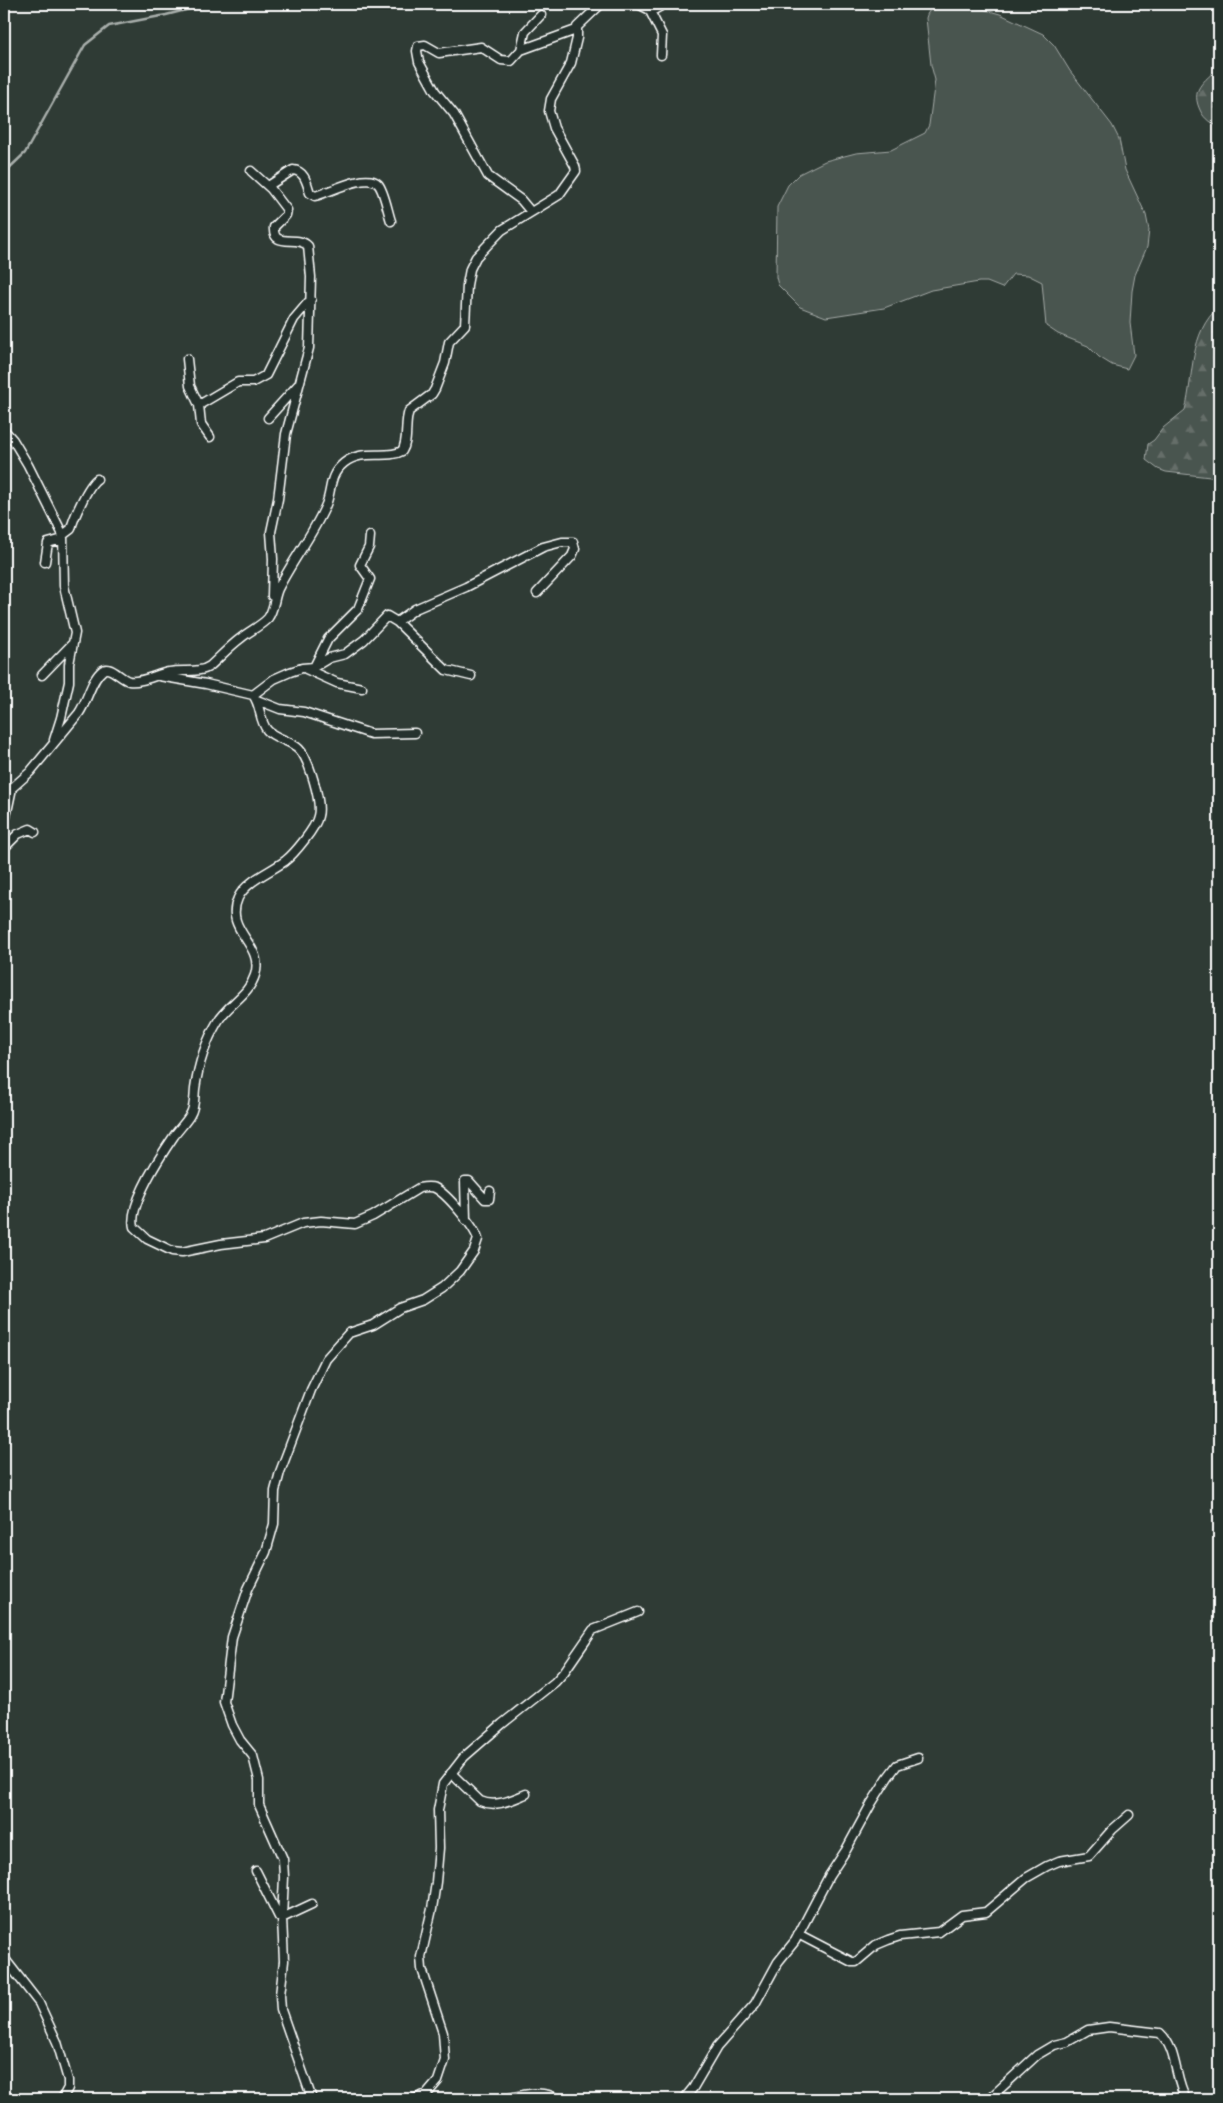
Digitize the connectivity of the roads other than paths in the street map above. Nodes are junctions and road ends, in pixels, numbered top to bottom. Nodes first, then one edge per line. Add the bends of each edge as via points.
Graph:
1 (601, 4) edge
2 (638, 4) edge
3 (665, 4) edge
4 (650, 10) junction
5 (541, 15) dead end
6 (576, 30) junction
7 (521, 50) junction
8 (661, 55) dead end
9 (251, 171) dead end
10 (268, 186) junction
11 (531, 212) junction
12 (391, 221) dead end
13 (311, 299) junction
14 (187, 359) dead end
15 (301, 382) junction
16 (199, 405) junction
17 (268, 418) dead end
18 (4, 430) edge
19 (210, 437) dead end
20 (97, 479) dead end
21 (370, 536) dead end
22 (63, 537) junction
23 (45, 562) dead end
24 (537, 593) dead end
25 (271, 613) junction
26 (397, 622) junction
27 (74, 642) junction
28 (314, 667) junction
29 (302, 668) junction
30 (42, 675) dead end
31 (154, 676) junction
32 (471, 676) dead end
33 (362, 688) dead end
34 (255, 698) junction
35 (415, 732) dead end
36 (52, 747) junction
37 (4, 826) edge
38 (34, 832) dead end
39 (4, 848) edge
40 (490, 1191) dead end
41 (466, 1220) junction
42 (638, 1612) dead end
43 (918, 1758) dead end
44 (451, 1773) junction
45 (526, 1794) dead end
46 (1129, 1815) dead end
47 (256, 1871) dead end
48 (312, 1904) dead end
49 (282, 1918) junction
50 (798, 1934) junction
51 (4, 1958) edge
52 (62, 2099) edge
53 (312, 2099) edge
54 (414, 2099) edge
55 (506, 2099) edge
56 (557, 2099) edge
57 (684, 2099) edge
58 (989, 2099) edge
59 (1186, 2099) edge

1 - 6 street via 582,20
2 - 4 street
3 - 4 street
4 - 8 street via 662,35
5 - 7 street via 524,32
6 - 7 street
6 - 11 street via 578,36 571,63 551,99 549,112 576,171 559,195
7 - 11 street via 506,62 481,47 439,52 422,45 417,51 419,62 435,91 454,114 488,176 521,200
9 - 10 street
10 - 12 street via 296,170 315,196 361,181 374,182 380,187
10 - 13 street via 287,210 274,227 277,238 301,241 308,246
11 - 25 street via 502,230 473,262 465,298 465,325 449,342 435,390 409,411 404,448 400,453 363,455 338,469 331,480 325,508 277,591
13 - 15 street via 309,348
13 - 16 street via 294,318 266,374 253,382 238,382
14 - 16 street via 190,386
15 - 17 street
15 - 25 street via 286,434 271,532 274,559
16 - 19 street via 201,424
18 - 22 street via 28,465
20 - 22 street via 89,488 71,529
21 - 28 street via 369,547 360,565 370,579 360,604 328,639
22 - 23 street via 47,544
22 - 27 street via 64,586 75,633
24 - 26 street via 572,556 576,549 573,542 543,547 415,609
25 - 31 street via 206,668 176,670
26 - 28 street via 387,616 352,650
26 - 32 street via 446,670
27 - 30 street
27 - 36 street via 69,682
28 - 29 street
29 - 33 street via 337,683
29 - 34 street via 274,679
31 - 34 street via 206,684
31 - 36 street via 129,681 110,669 104,669 93,682 85,704
34 - 35 street via 280,709 304,712 371,734
34 - 41 street via 268,731 294,744 309,764 318,816 291,856 255,881 238,898 235,918 239,930 254,951 255,975 245,992 217,1023 205,1051 191,1113 142,1192 133,1214 134,1227 148,1239 172,1251 182,1252 264,1239 303,1223 356,1224 427,1186 440,1192
36 - 37 street via 12,788
38 - 39 street via 30,829 21,832
40 - 41 street via 489,1199 485,1200 466,1181
41 - 49 street via 478,1243 460,1271 423,1300 349,1334 326,1359 280,1472 274,1524 266,1552 248,1589 232,1637 224,1702 236,1733 253,1756 259,1780 259,1804 282,1859
42 - 44 street via 593,1630 555,1682 464,1757
43 - 50 street via 897,1765 888,1777
44 - 45 street via 486,1803 508,1802
44 - 54 street via 441,1792 436,1882 421,1957 443,2033 445,2060 438,2081 427,2094
46 - 50 street via 1089,1856 1047,1866 1026,1878 986,1912 962,1915 939,1932 888,1940 876,1945 856,1962
47 - 49 street via 276,1914
48 - 49 street
49 - 53 street via 281,2010
50 - 57 street via 778,1962 762,1994 716,2047
51 - 52 street via 48,2018 68,2080
55 - 56 street via 539,2093
58 - 59 street via 1046,2050 1101,2027 1160,2033 1168,2045 1179,2086

